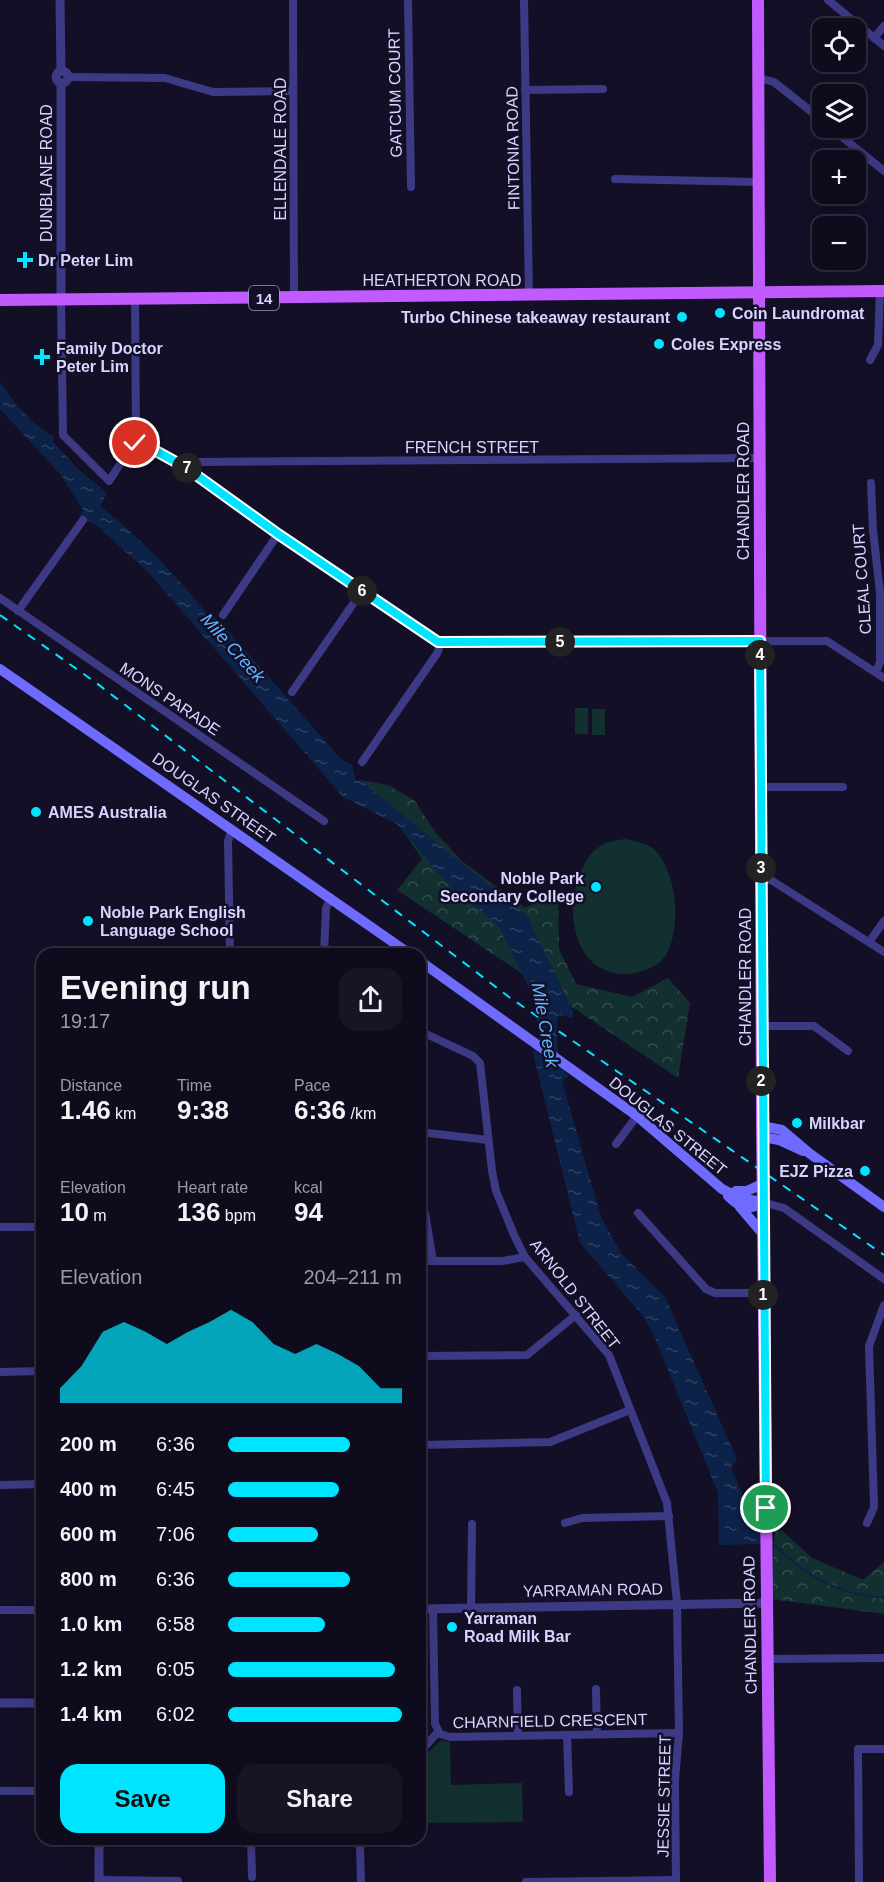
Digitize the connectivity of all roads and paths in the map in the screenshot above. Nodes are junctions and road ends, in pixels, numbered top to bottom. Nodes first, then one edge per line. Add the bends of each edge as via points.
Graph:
1 (60, 0) edge
2 (293, 0) edge
3 (408, 0) edge
4 (524, 0) edge
5 (758, 0) edge
6 (828, 0) edge
7 (884, 26) edge
8 (874, 38) junction
9 (884, 46) edge
10 (63, 77) junction
11 (759, 78) junction
12 (603, 88) dead end
13 (525, 90) junction
14 (293, 91) junction
15 (812, 112) edge
16 (843, 138) edge
17 (884, 171) edge
18 (615, 179) dead end
19 (758, 182) junction
20 (411, 187) dead end
21 (882, 291) edge
22 (759, 292) junction
23 (529, 296) junction
24 (135, 298) junction
25 (294, 298) junction
26 (61, 299) junction
27 (0, 300) edge
28 (870, 360) dead end
29 (136, 438) junction
30 (759, 458) junction
31 (185, 467) junction
32 (109, 481) junction
33 (871, 483) dead end
34 (104, 489) dead end
35 (82, 520) dead end
36 (278, 534) junction
37 (362, 591) junction
38 (0, 598) edge
39 (18, 611) junction
40 (223, 615) dead end
41 (760, 641) junction
42 (440, 643) junction
43 (0, 669) edge
44 (876, 672) junction
45 (884, 678) edge
46 (292, 692) dead end
47 (362, 762) dead end
48 (760, 787) junction
49 (843, 787) dead end
50 (324, 821) dead end
51 (232, 829) junction
52 (761, 880) junction
53 (331, 897) junction
54 (884, 921) edge
55 (869, 942) junction
56 (230, 948) edge
57 (324, 948) edge
58 (402, 948) edge
59 (884, 952) edge
60 (426, 965) edge
61 (761, 1026) junction
62 (426, 1034) edge
63 (848, 1050) dead end
64 (637, 1116) junction
65 (762, 1131) junction
66 (426, 1133) edge
67 (488, 1140) junction
68 (616, 1144) dead end
69 (762, 1184) junction
70 (720, 1187) junction
71 (762, 1202) junction
72 (735, 1203) junction
73 (884, 1207) edge
74 (638, 1213) dead end
75 (426, 1218) edge
76 (0, 1227) edge
77 (36, 1227) edge
78 (763, 1234) junction
79 (525, 1257) junction
80 (426, 1261) edge
81 (434, 1261) junction
82 (884, 1279) edge
83 (763, 1293) junction
84 (884, 1305) edge
85 (576, 1315) junction
86 (426, 1356) edge
87 (36, 1371) edge
88 (0, 1372) edge
89 (630, 1410) junction
90 (426, 1445) edge
91 (36, 1484) edge
92 (0, 1485) edge
93 (669, 1516) junction
94 (565, 1523) dead end
95 (867, 1523) dead end
96 (472, 1524) dead end
97 (766, 1603) junction
98 (678, 1604) junction
99 (471, 1608) junction
100 (426, 1609) edge
101 (433, 1609) junction
102 (0, 1610) edge
103 (36, 1610) edge
104 (884, 1658) edge
105 (767, 1659) junction
106 (596, 1689) dead end
107 (517, 1690) dead end
108 (0, 1703) edge
109 (36, 1703) edge
110 (438, 1732) junction
111 (679, 1733) junction
112 (597, 1734) junction
113 (567, 1735) junction
114 (518, 1736) junction
115 (426, 1745) edge
116 (884, 1749) edge
117 (0, 1791) edge
118 (36, 1791) edge
119 (569, 1792) dead end
120 (99, 1845) edge
121 (251, 1845) edge
122 (359, 1845) edge
123 (252, 1877) dead end
124 (99, 1881) edge
125 (178, 1881) edge
126 (676, 1881) edge
127 (361, 1882) edge
128 (525, 1882) edge
129 (770, 1882) edge
130 (859, 1882) edge

1 - 10 street, DUNBLANE ROAD
2 - 14 street, ELLENDALE ROAD
3 - 20 street, GATCUM COURT
4 - 13 street, FINTONIA ROAD
5 - 11 main road, CHANDLER ROAD
6 - 8 street
7 - 8 street
8 - 9 street
10 - 14 street via 165,78 213,92
10 - 26 street, DUNBLANE ROAD
11 - 15 street via 774,82
11 - 19 main road, CHANDLER ROAD
12 - 13 street
13 - 23 street, FINTONIA ROAD
14 - 25 street, ELLENDALE ROAD
16 - 17 street
18 - 19 street
19 - 22 main road, CHANDLER ROAD
21 - 22 main road, HEATHERTON ROAD / 14
21 - 28 street via 878,345
22 - 23 main road, HEATHERTON ROAD / 14
22 - 30 main road, CHANDLER ROAD
23 - 25 main road, HEATHERTON ROAD / 14
24 - 25 main road, HEATHERTON ROAD / 14
24 - 26 main road, HEATHERTON ROAD / 14
24 - 29 street
26 - 27 main road, HEATHERTON ROAD / 14
26 - 32 street via 63,435
29 - 31 street via 149,441
29 - 32 street
30 - 31 street, FRENCH STREET via 195,462
30 - 41 main road, CHANDLER ROAD
31 - 36 street
32 - 34 street
33 - 44 street, CLEAL COURT via 880,592 880,662
35 - 39 street
36 - 37 street
36 - 40 street
37 - 42 street
37 - 46 street
38 - 39 street, MONS PARADE
39 - 50 street, MONS PARADE
41 - 42 street
41 - 44 street via 828,641
41 - 48 main road, CHANDLER ROAD
42 - 47 street via 438,652
43 - 51 main road, DOUGLAS STREET
44 - 45 street
48 - 49 street
48 - 52 main road, CHANDLER ROAD
51 - 53 main road, DOUGLAS STREET
51 - 56 street via 228,841
52 - 55 street via 771,880
52 - 61 main road, CHANDLER ROAD
53 - 57 street via 326,908
53 - 58 main road, DOUGLAS STREET
54 - 55 street
55 - 59 street
60 - 64 main road, DOUGLAS STREET
61 - 63 street via 814,1026
61 - 65 main road, CHANDLER ROAD
62 - 67 street, ARNOLD STREET via 480,1063
64 - 68 street
64 - 70 main road, DOUGLAS STREET
65 - 69 main road, CHANDLER ROAD
65 - 73 main road via 809,1153
66 - 67 street
67 - 79 street, ARNOLD STREET via 496,1191
69 - 70 main road via 744,1192
69 - 71 main road, CHANDLER ROAD
70 - 71 main road, DOUGLAS STREET via 739,1198
70 - 72 main road, DOUGLAS STREET
71 - 72 main road via 748,1208
71 - 78 main road, CHANDLER ROAD
71 - 82 street via 784,1208
72 - 78 main road, DOUGLAS STREET
74 - 83 street via 706,1289 715,1293
75 - 81 street
76 - 77 street
78 - 83 main road, CHANDLER ROAD
79 - 81 street via 502,1262
79 - 85 street, ARNOLD STREET
80 - 81 street
83 - 97 main road, CHANDLER ROAD
84 - 95 street via 869,1346 874,1507
85 - 86 street via 527,1355
85 - 89 street, ARNOLD STREET via 609,1355
87 - 88 street
89 - 90 street via 550,1442
89 - 93 street, ARNOLD STREET via 662,1487
91 - 92 street
93 - 94 street via 582,1518
93 - 98 street, ARNOLD STREET
96 - 99 street
97 - 98 street, YARRAMAN ROAD
97 - 105 main road, CHANDLER ROAD
98 - 99 street, YARRAMAN ROAD
98 - 111 street, JESSIE STREET
99 - 101 street, YARRAMAN ROAD
100 - 101 street, YARRAMAN ROAD
101 - 110 street, CHARNFIELD CRESCENT
102 - 103 street
104 - 105 street
105 - 129 main road, CHANDLER ROAD
106 - 112 street
107 - 114 street
108 - 109 street
110 - 114 street, CHARNFIELD CRESCENT via 450,1737
110 - 115 street
111 - 112 street, CHARNFIELD CRESCENT
111 - 126 street, JESSIE STREET via 675,1780
112 - 113 street, CHARNFIELD CRESCENT
113 - 114 street, CHARNFIELD CRESCENT
113 - 119 street
116 - 130 street via 858,1749
117 - 118 street
120 - 124 street
121 - 123 street
122 - 127 street
124 - 125 street
126 - 128 street

